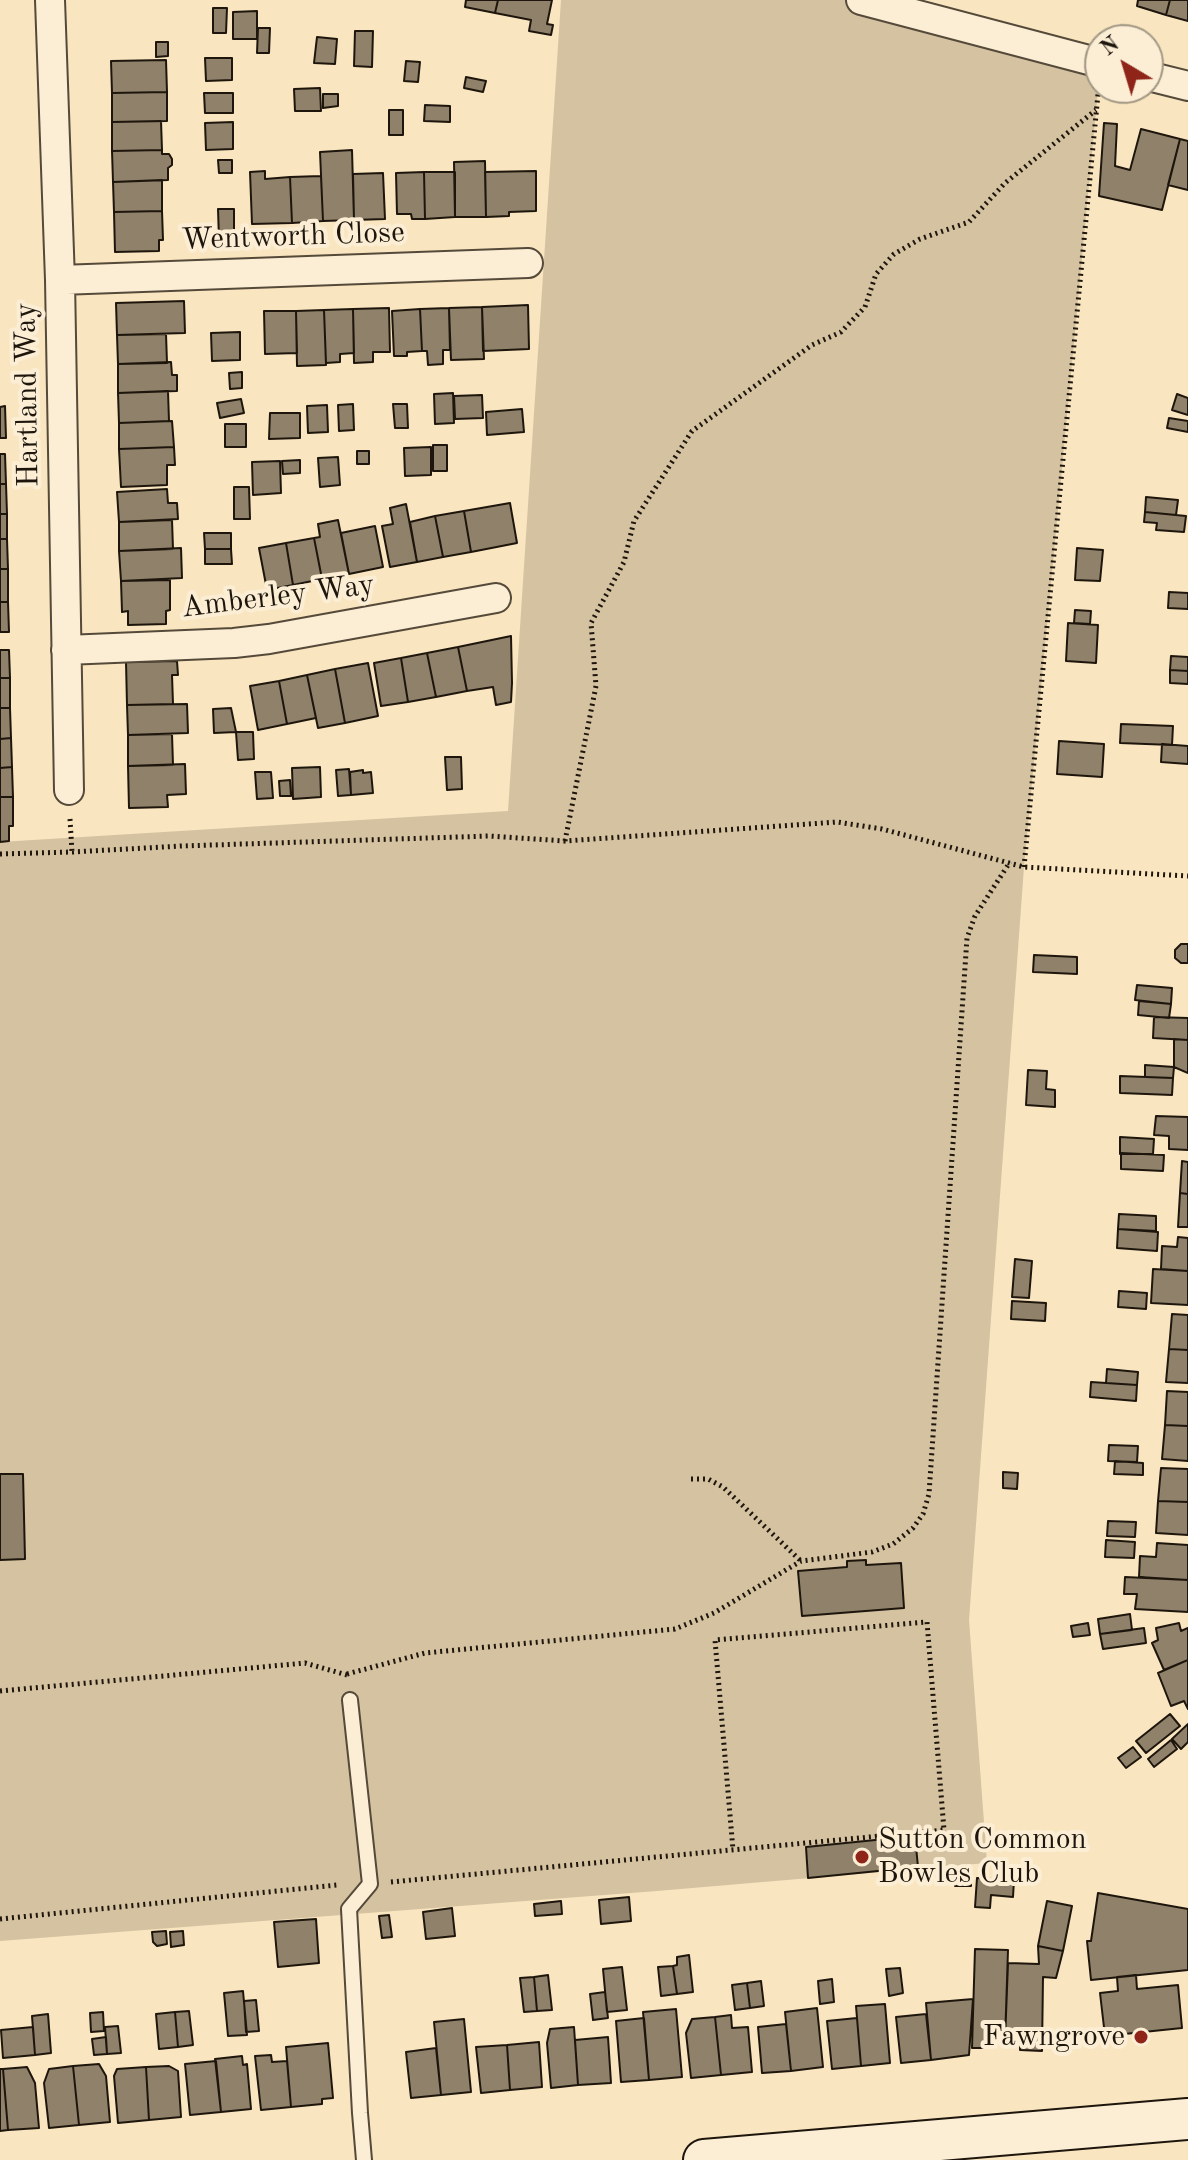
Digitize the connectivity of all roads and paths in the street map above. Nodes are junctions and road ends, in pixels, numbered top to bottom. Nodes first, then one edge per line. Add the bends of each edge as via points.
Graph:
1 (50, 0) edge
2 (861, 0) edge
3 (1084, 68) edge
4 (1164, 80) edge
5 (1188, 86) edge
6 (1096, 104) edge
7 (1096, 110) junction
8 (528, 263) dead end
9 (60, 280) junction
10 (496, 598) dead end
11 (66, 650) junction
12 (69, 790) dead end
13 (565, 841) junction
14 (0, 854) edge
15 (1010, 862) junction
16 (1024, 867) junction
17 (1188, 876) edge
18 (691, 1479) dead end
19 (801, 1561) junction
20 (347, 1674) junction
21 (0, 1691) edge
22 (350, 1700) joint
23 (733, 1850) junction
24 (370, 1884) junction
25 (0, 1919) edge
26 (1188, 2119) edge
27 (722, 2159) edge
28 (364, 2160) edge

1 - 9 street, Hartland Way
2 - 3 street
4 - 5 street
6 - 7 path
7 - 13 path via 1005,183 969,222 894,254 876,274 865,307 841,332 812,345 692,431 634,521 624,562 591,623 596,686
7 - 16 path
8 - 9 street, Wentworth Close
9 - 11 street, Hartland Way
10 - 11 street, Amberley Way via 269,639
11 - 12 street, Hartland Way
13 - 14 path via 489,836
13 - 15 path via 837,822
15 - 16 path
15 - 19 path via 967,938 929,1494 913,1528 893,1544 872,1552
16 - 17 path
18 - 19 path via 708,1479 723,1487
19 - 20 path via 714,1613 675,1629 425,1653
20 - 21 path via 305,1663
20 - 22 path
22 - 24 lane
23 - 23 path via 944,1830 927,1622 715,1640
23 - 24 path
24 - 25 path
24 - 28 lane via 349,1909
26 - 27 main road

